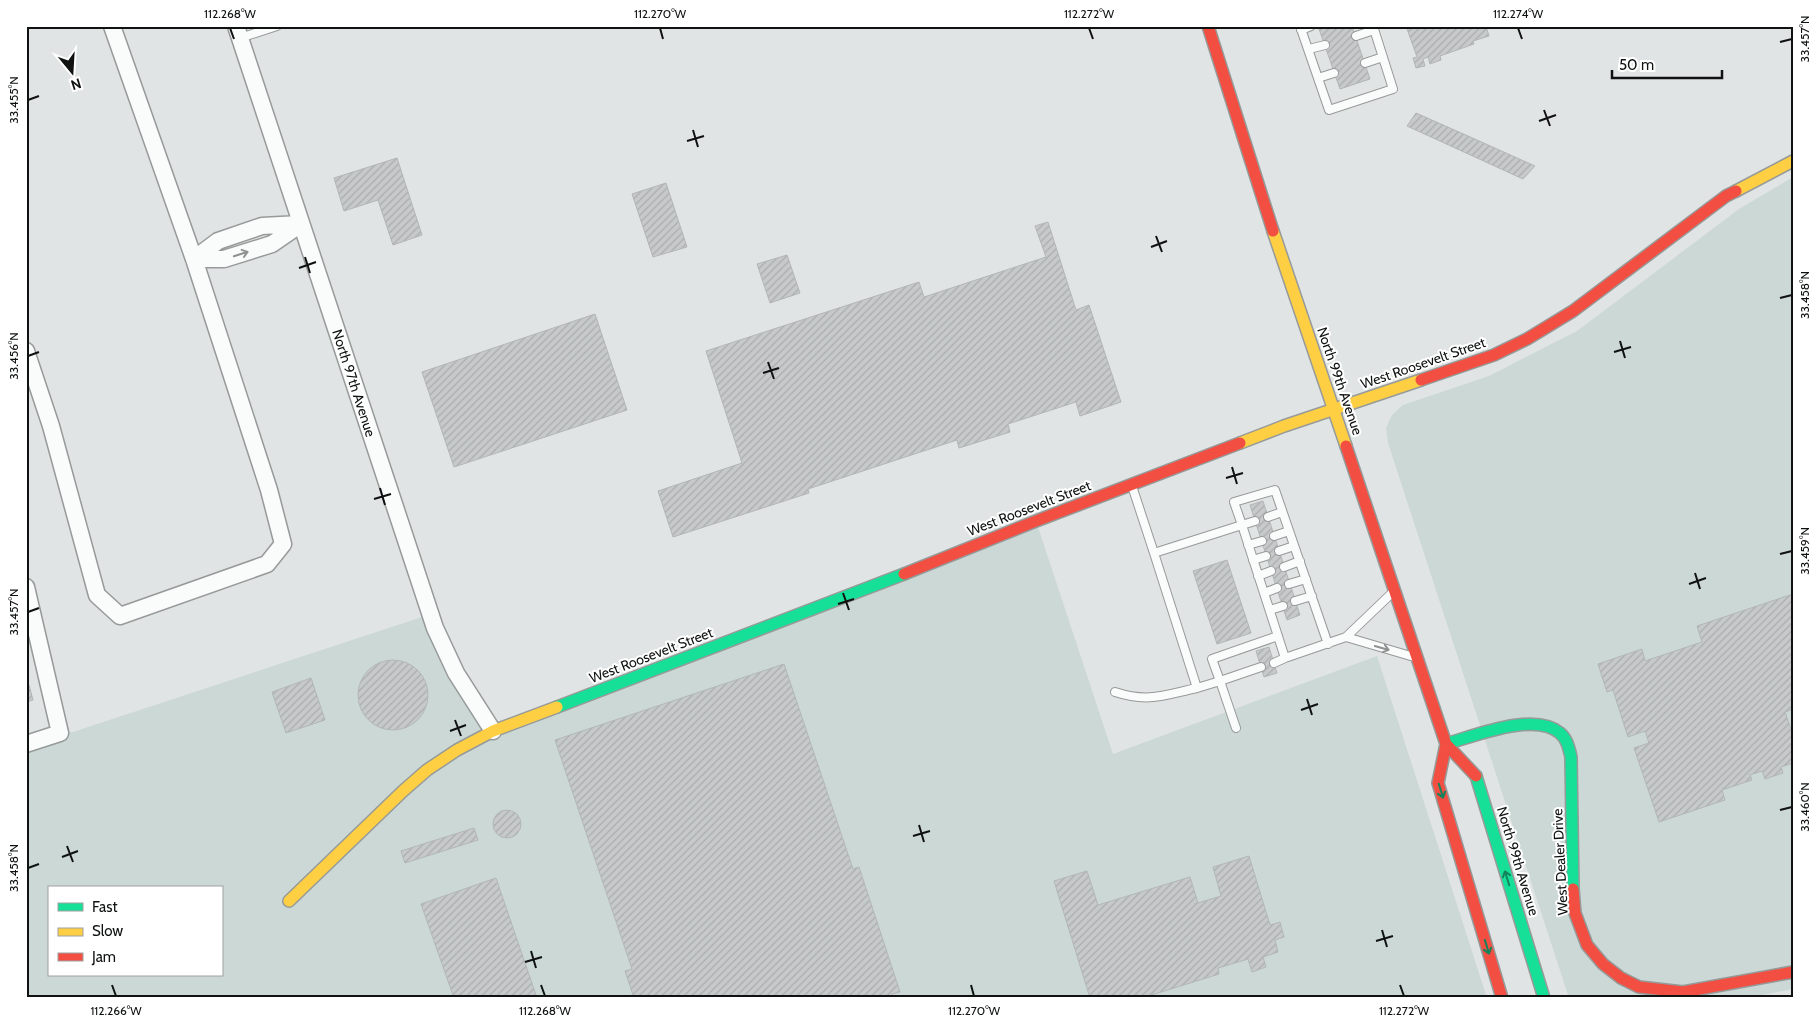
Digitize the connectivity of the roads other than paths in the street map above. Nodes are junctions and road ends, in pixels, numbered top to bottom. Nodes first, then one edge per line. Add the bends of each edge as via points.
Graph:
1 (112, 26) edge
2 (277, 26) edge
3 (1208, 26) edge
4 (1312, 26) edge
5 (1300, 28) edge
6 (1373, 28) edge
7 (238, 32) edge
8 (1356, 36) dead end
9 (1325, 45) dead end
10 (1309, 49) junction
11 (1383, 57) junction
12 (1365, 63) dead end
13 (1334, 72) dead end
14 (1318, 78) junction
15 (1793, 161) edge
16 (301, 224) junction
17 (194, 259) junction
18 (26, 351) edge
19 (1334, 410) junction
20 (1132, 484) junction
21 (1282, 512) junction
22 (1268, 517) dead end
23 (1255, 521) dead end
24 (1242, 526) junction
25 (1289, 531) junction
26 (1274, 536) dead end
27 (1262, 540) dead end
28 (1248, 545) junction
29 (1294, 546) junction
30 (1279, 552) dead end
31 (1154, 553) junction
32 (1266, 556) dead end
33 (1253, 560) junction
34 (1300, 561) junction
35 (1284, 567) dead end
36 (1271, 571) dead end
37 (1258, 576) junction
38 (1306, 579) junction
39 (1290, 584) dead end
40 (26, 587) edge
41 (1277, 588) dead end
42 (1394, 590) junction
43 (1264, 593) junction
44 (1312, 596) junction
45 (1295, 601) dead end
46 (1282, 606) dead end
47 (1270, 610) junction
48 (1278, 636) junction
49 (1346, 637) junction
50 (1328, 644) junction
51 (1285, 658) junction
52 (1417, 658) junction
53 (1274, 662) dead end
54 (1261, 667) dead end
55 (1220, 681) junction
56 (1197, 688) junction
57 (1115, 692) dead end
58 (1236, 728) dead end
59 (493, 730) junction
60 (26, 744) edge
61 (1446, 744) junction
62 (289, 901) dead end
63 (1793, 972) edge
64 (1502, 998) edge
65 (1544, 998) edge

1 - 17 street
2 - 7 lane
3 - 19 street, North 99th Avenue
4 - 5 lane
5 - 10 lane
6 - 8 lane
6 - 11 lane
7 - 16 street, North 97th Avenue
9 - 10 lane
10 - 14 lane
11 - 12 lane
11 - 14 lane via 1393,88 1329,110
13 - 14 lane
15 - 19 street, West Roosevelt Street via 1726,196 1573,311 1527,339 1494,355
16 - 17 street via 272,244 224,259
16 - 59 street, North 97th Avenue via 435,628 456,673
17 - 18 street via 284,544 267,564 120,616 97,596 51,426
19 - 20 street, West Roosevelt Street
19 - 42 street, North 99th Avenue
20 - 31 lane
20 - 59 street, West Roosevelt Street via 852,595
21 - 22 lane
21 - 24 lane via 1275,490 1234,502
21 - 25 lane
23 - 24 lane
24 - 28 lane
24 - 31 lane
25 - 26 lane
25 - 29 lane
27 - 28 lane
28 - 33 lane
29 - 30 lane
29 - 34 lane
31 - 56 lane
32 - 33 lane
33 - 37 lane
34 - 35 lane
34 - 38 lane
36 - 37 lane
37 - 43 lane
38 - 39 lane
38 - 44 lane
40 - 60 street via 60,733
41 - 43 lane
42 - 49 lane
42 - 52 street, North 99th Avenue
43 - 47 lane
44 - 45 lane
44 - 50 lane
46 - 47 lane
47 - 48 lane
48 - 51 lane
48 - 55 lane via 1212,659
49 - 50 lane
49 -> 52 lane
50 - 51 lane
51 - 53 lane
52 - 61 street, North 99th Avenue
54 - 55 lane
55 - 56 lane
55 - 58 lane
56 - 57 lane via 1153,698 1133,698
59 - 62 street, West Roosevelt Street via 427,770
61 - 63 street, West Dealer Drive via 1527,724 1542,725 1562,734 1571,757 1575,913 1587,945 1621,978 1639,987 1683,992
61 -> 64 street via 1438,783
65 -> 61 street, North 99th Avenue via 1476,775

